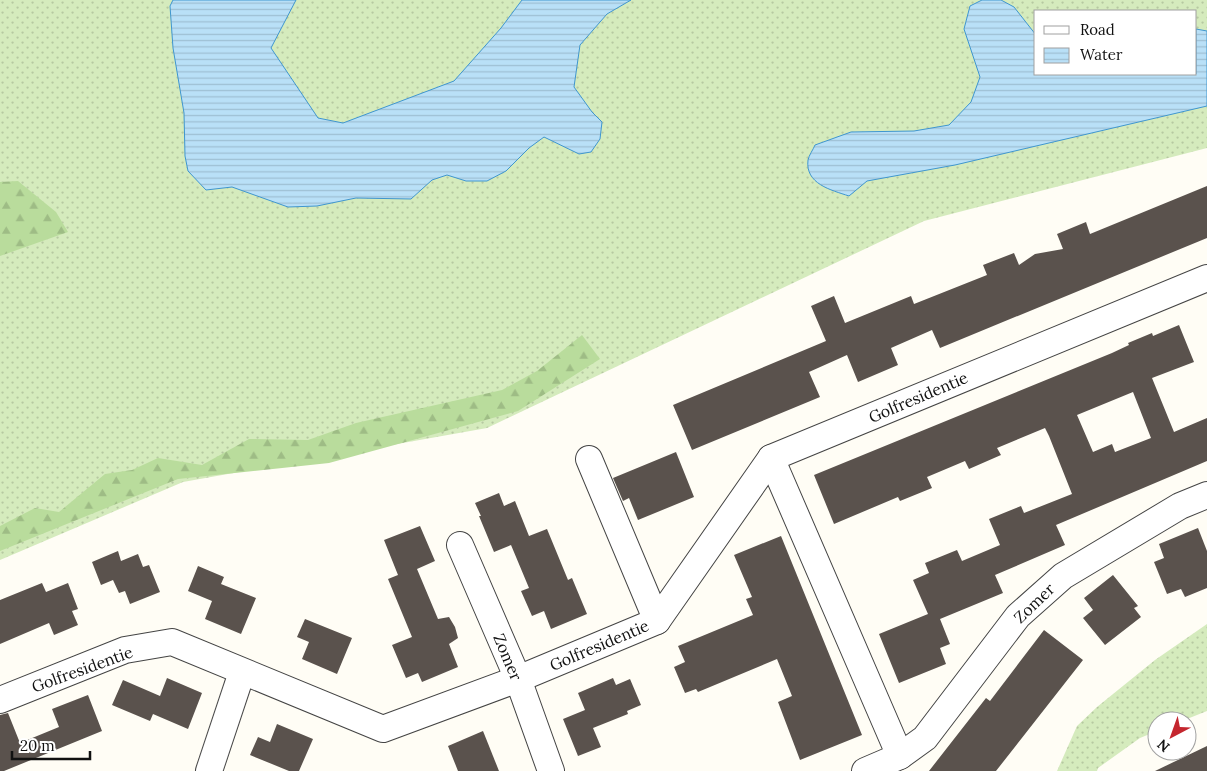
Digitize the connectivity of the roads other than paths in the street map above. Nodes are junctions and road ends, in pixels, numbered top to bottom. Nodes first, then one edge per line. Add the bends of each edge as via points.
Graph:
1 (1207, 278) edge
2 (771, 458) junction
3 (588, 459) dead end
4 (1207, 495) edge
5 (460, 545) dead end
6 (657, 621) junction
7 (242, 672) junction
8 (518, 679) junction
9 (0, 700) edge
10 (900, 756) junction
11 (210, 771) edge
12 (552, 771) edge
13 (864, 771) edge

1 - 2 street, Golfresidentie
2 - 6 street, Golfresidentie
2 - 10 street
3 - 6 street
4 - 10 street, Zomer via 1180,506 1063,576 1018,616 924,738
5 - 8 street, Zomer
6 - 8 street, Golfresidentie
7 - 8 street, Golfresidentie via 383,729
7 - 9 street, Golfresidentie via 172,642 125,650
7 - 11 street
8 - 12 street, Zomer
10 - 13 street, Zomer

